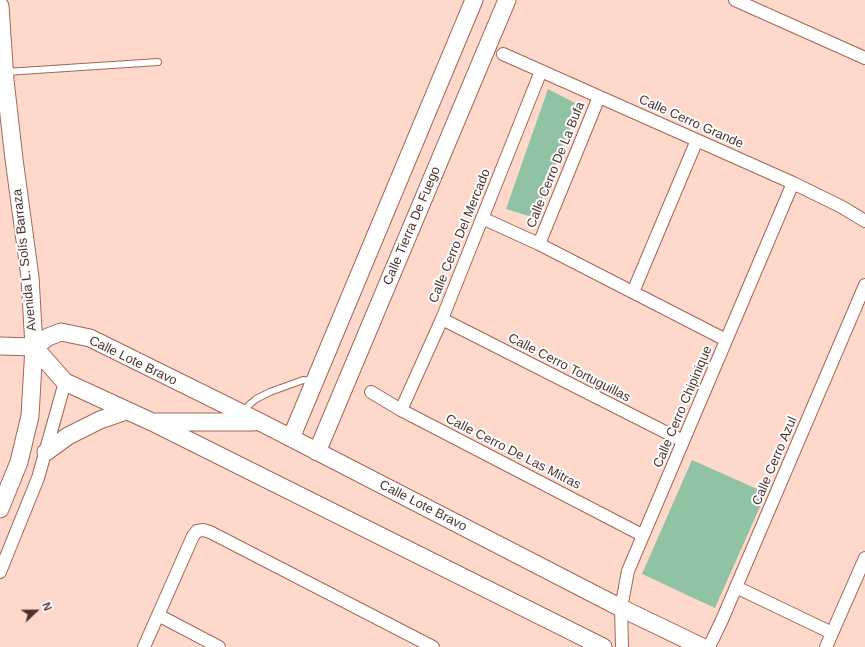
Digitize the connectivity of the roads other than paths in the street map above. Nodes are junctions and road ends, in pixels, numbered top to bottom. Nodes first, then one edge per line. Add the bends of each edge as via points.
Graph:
1 (474, 0) edge
2 (507, 0) edge
3 (735, 0) edge
4 (0, 6) edge
5 (503, 54) dead end
6 (865, 58) edge
7 (158, 62) dead end
8 (541, 71) junction
9 (5, 72) junction
10 (599, 97) junction
11 (697, 140) junction
12 (793, 183) junction
13 (482, 218) junction
14 (865, 221) edge
15 (539, 244) junction
16 (865, 285) edge
17 (633, 292) junction
18 (442, 319) junction
19 (726, 340) junction
20 (0, 346) edge
21 (34, 347) junction
22 (65, 382) junction
23 (315, 382) junction
24 (371, 392) dead end
25 (126, 410) junction
26 (401, 410) junction
27 (242, 414) junction
28 (152, 422) junction
29 (260, 422) junction
30 (291, 438) junction
31 (683, 441) junction
32 (46, 452) junction
33 (317, 452) junction
34 (0, 509) edge
35 (642, 535) junction
36 (865, 558) edge
37 (0, 572) edge
38 (736, 587) junction
39 (621, 608) junction
40 (158, 615) junction
41 (832, 633) junction
42 (144, 647) edge
43 (219, 647) edge
44 (433, 647) edge
45 (603, 647) edge
46 (622, 647) edge
47 (702, 647) edge
48 (709, 647) edge
49 (826, 647) edge

1 - 23 main road
2 - 33 main road, Calle Tierra De Fuego
3 - 6 street
4 - 9 main road, Avenida L. Solís Barraza
5 - 8 street, Calle Cerro Grande
7 - 9 lane
8 - 10 street, Calle Cerro Grande
8 - 13 street, Calle Cerro Del Mercado
9 - 21 main road, Avenida L. Solís Barraza via 30,277
10 - 11 street, Calle Cerro Grande
10 - 15 street, Calle Cerro De La Bufa
11 - 12 street, Calle Cerro Grande
11 - 17 street
12 - 14 street, Calle Cerro Grande
12 - 19 street, Calle Cerro Chipinique
13 - 15 street
13 - 18 street, Calle Cerro Del Mercado
15 - 17 street
16 - 38 street, Calle Cerro Azul
17 - 19 street
18 - 26 street, Calle Cerro Del Mercado
18 - 31 street, Calle Cerro Tortuguillas
19 - 31 street, Calle Cerro Chipinique
20 - 21 main road
21 - 22 main road
21 - 27 main road, Calle Lote Bravo via 61,332 90,338
21 - 34 main road, Avenida L. Solís Barraza via 30,416 19,462
22 - 25 main road
22 - 32 street
23 - 27 lane via 303,380 270,392 249,405
23 - 30 main road
24 - 26 street, Calle Cerro De Las Mitras
25 - 28 main road
25 - 32 main road via 68,436
26 - 35 street, Calle Cerro De Las Mitras
27 - 29 main road, Calle Lote Bravo
28 - 29 main road
28 - 45 main road
29 - 30 main road, Calle Lote Bravo
30 - 33 main road, Calle Lote Bravo
31 - 35 street, Calle Cerro Chipinique
32 - 37 street via 30,500
33 - 39 main road, Calle Lote Bravo
35 - 39 street, Calle Cerro Chipinique via 628,571
36 - 41 street
38 - 41 street
38 - 48 street, Calle Cerro Azul
39 - 46 street, Calle Cerro Chipinique
39 - 47 main road, Calle Lote Bravo
40 - 42 street
40 - 43 street
40 - 44 street via 192,536 203,530
41 - 49 street

